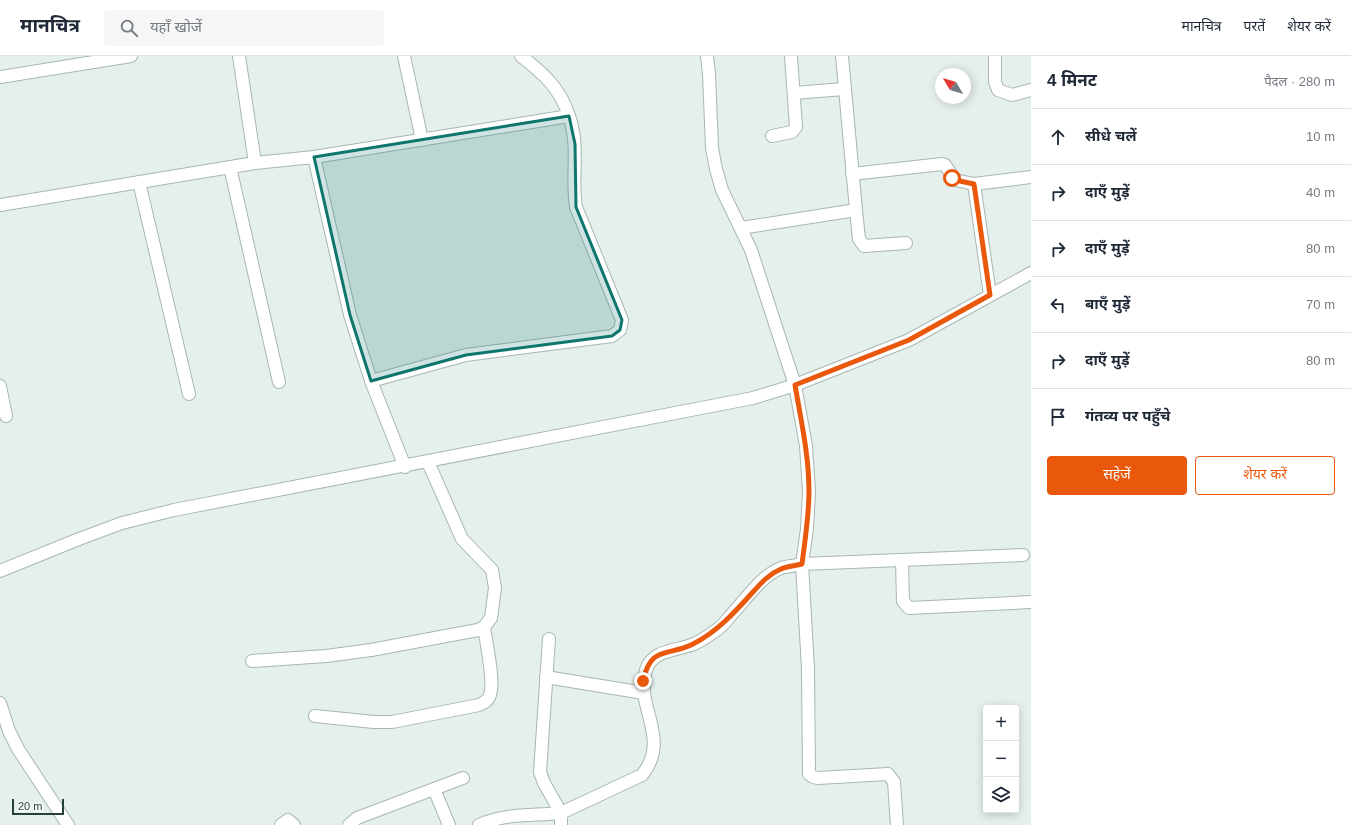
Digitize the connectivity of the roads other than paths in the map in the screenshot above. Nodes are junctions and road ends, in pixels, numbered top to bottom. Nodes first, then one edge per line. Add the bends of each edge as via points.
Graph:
1 (131, 56) edge
2 (239, 56) edge
3 (404, 56) edge
4 (521, 56) edge
5 (707, 56) edge
6 (791, 56) edge
7 (842, 56) edge
8 (995, 56) edge
9 (0, 77) edge
10 (844, 89) junction
11 (1031, 90) edge
12 (794, 93) junction
13 (569, 116) junction
14 (772, 136) dead end
15 (422, 140) junction
16 (314, 157) junction
17 (255, 163) junction
18 (230, 167) junction
19 (852, 174) junction
20 (1031, 177) edge
21 (139, 182) junction
22 (974, 184) junction
23 (0, 205) edge
24 (856, 210) junction
25 (742, 228) junction
26 (906, 242) dead end
27 (1031, 273) edge
28 (990, 295) junction
29 (371, 380) junction
30 (279, 382) dead end
31 (795, 385) junction
32 (0, 386) edge
33 (189, 394) dead end
34 (6, 416) dead end
35 (428, 462) junction
36 (405, 467) junction
37 (1023, 555) dead end
38 (902, 560) junction
39 (802, 564) junction
40 (0, 571) edge
41 (1031, 602) edge
42 (484, 627) junction
43 (549, 638) dead end
44 (252, 661) dead end
45 (546, 677) junction
46 (644, 693) junction
47 (0, 703) edge
48 (315, 716) dead end
49 (463, 778) dead end
50 (434, 789) junction
51 (561, 819) edge
52 (68, 825) edge
53 (281, 825) edge
54 (294, 825) edge
55 (349, 825) edge
56 (449, 825) edge
57 (479, 825) edge
58 (897, 825) edge

1 - 9 street
2 - 17 street
3 - 15 street
4 - 13 street via 557,89
5 - 25 street via 714,162 722,190
6 - 12 street
7 - 10 street
8 - 11 street via 995,82 998,90 1012,95
10 - 12 street
10 - 19 street
12 - 14 street via 796,127 792,132
13 - 15 street
13 - 29 street via 575,144 576,207 622,320 620,330 612,336 466,355
15 - 16 street
16 - 17 street
16 - 29 street via 350,315
17 - 18 street
18 - 21 street
18 - 30 street
19 - 22 street via 942,164 955,180
19 - 24 street
20 - 22 street
21 - 23 street
21 - 33 street
22 - 28 street
24 - 25 street
24 - 26 street via 859,239 864,246
25 - 31 street
27 - 28 street
28 - 31 street via 909,340
29 - 36 street
31 - 35 street via 752,398
31 - 39 street via 806,446 809,491
32 - 34 street
35 - 36 street
35 - 42 street via 462,539 492,570 494,588 491,618
36 - 40 street via 174,510 122,523
37 - 38 street
38 - 39 street
38 - 41 street via 903,601 909,608
39 - 46 street via 781,568 767,577 717,630 692,645 653,658 646,669
39 - 58 street via 808,669 809,774 818,778 888,774 894,782
42 - 44 street via 371,650
42 - 48 street via 492,685 487,701 392,722
43 - 45 street
45 - 46 street
45 - 51 street via 540,772
46 - 51 street via 654,736 650,765 642,774
47 - 52 street via 18,749
49 - 50 street
50 - 55 street via 357,818
50 - 56 street
51 - 57 street via 511,816 493,818
53 - 54 street via 288,820

